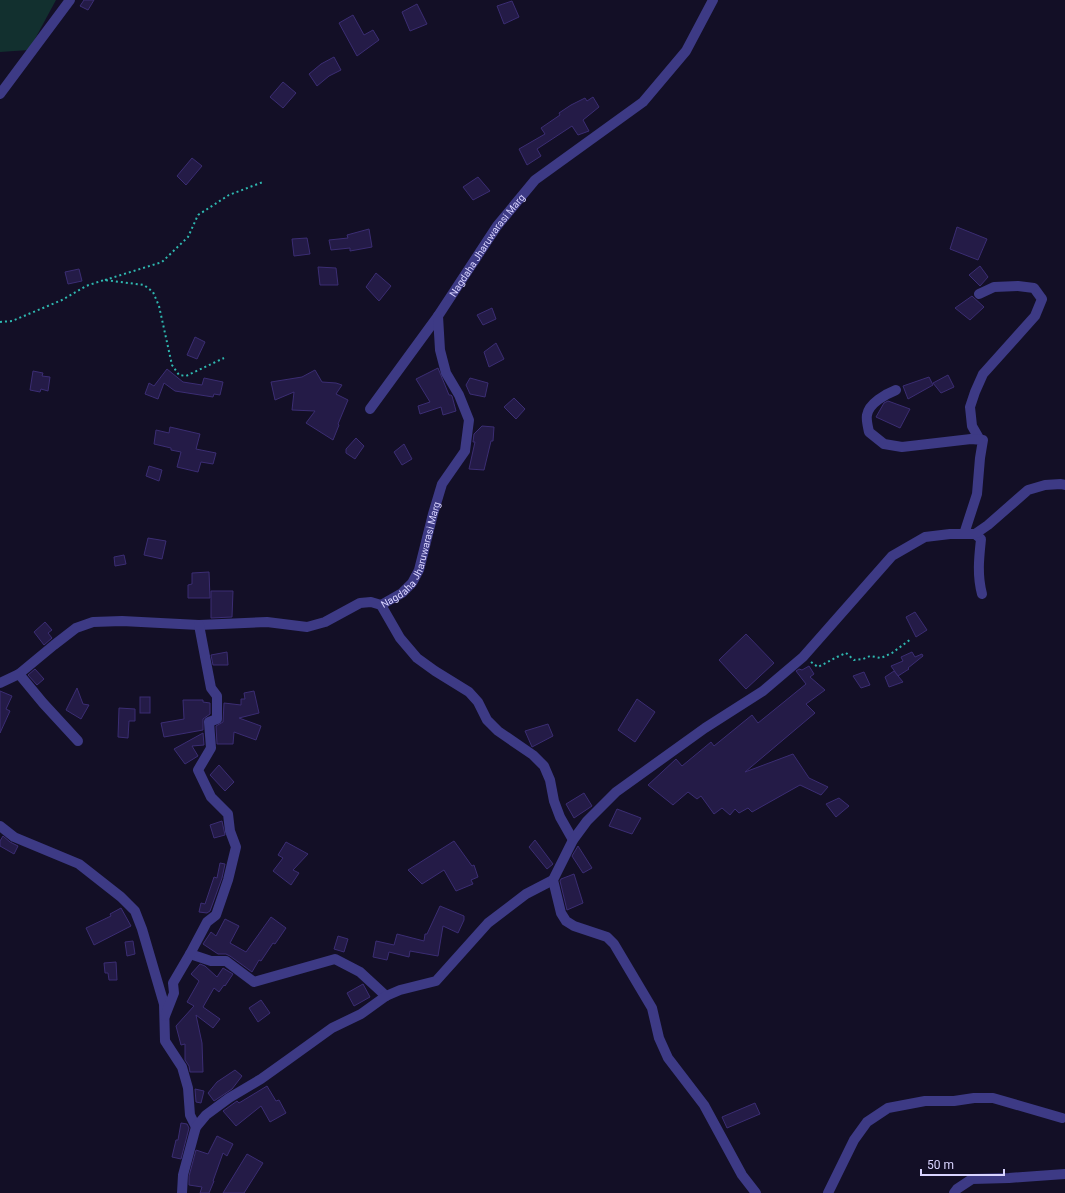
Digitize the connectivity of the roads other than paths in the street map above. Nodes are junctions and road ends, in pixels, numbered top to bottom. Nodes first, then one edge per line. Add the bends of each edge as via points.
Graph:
1 (70, 0) edge
2 (713, 0) edge
3 (0, 94) edge
4 (979, 294) dead end
5 (438, 316) junction
6 (896, 390) dead end
7 (370, 409) dead end
8 (980, 440) junction
9 (1065, 485) edge
10 (964, 534) junction
11 (975, 534) junction
12 (982, 594) dead end
13 (382, 605) junction
14 (199, 625) junction
15 (19, 674) junction
16 (0, 683) edge
17 (78, 741) dead end
18 (0, 826) edge
19 (573, 840) junction
20 (553, 880) junction
21 (190, 954) junction
22 (386, 996) junction
23 (165, 1016) junction
24 (1062, 1118) dead end
25 (196, 1128) junction
26 (1065, 1174) edge
27 (182, 1193) edge
28 (756, 1193) edge
29 (828, 1193) edge
30 (954, 1193) edge

1 - 3 street
2 - 5 street, Nagdaha Jharuwarasi Marg via 686,51 643,102 536,180 497,226
4 - 8 street via 994,288 1018,286 1034,288 1042,299 1034,316 984,374 975,392 970,406 972,426
5 - 7 street
5 - 13 street, Nagdaha Jharuwarasi Marg via 440,350 446,373 470,420 465,451 442,484 419,570 412,583 402,593
6 - 8 street via 873,404 867,415 869,432 884,444 902,447
8 - 10 street via 983,440 977,494
9 - 11 street via 1045,485 1028,490
10 - 11 street
10 - 19 street via 925,537 892,556 803,657 763,691 616,792 587,821
11 - 12 street via 981,539 978,582
13 - 14 street via 360,603 325,622 307,627 267,622
13 - 19 street, Nagdaha Jharuwarasi Marg via 400,638 417,658 469,692 492,726 533,755 544,766 560,817
14 - 15 street via 93,622 76,628
14 - 21 street via 211,688 217,696 217,719 210,722 211,748 198,770 211,797 228,814 230,831 236,847 216,915 207,922
15 - 16 street
15 - 17 street
18 - 23 street via 14,836 79,864 135,911 164,1004
19 - 20 street
20 - 22 street via 526,894 488,922 436,981
20 - 28 street via 561,913 566,921 607,937 614,944 652,1008 659,1038 668,1058 704,1105 742,1175
21 - 22 street via 211,961 226,961 254,982 335,959 360,972
21 - 23 street via 173,982 174,993
22 - 25 street via 361,1014 332,1028 229,1098 206,1115
23 - 25 street via 165,1041 182,1067 188,1088 190,1115
24 - 29 street via 993,1098 925,1101 888,1108 867,1122 858,1134
25 - 27 street via 183,1175
26 - 30 street via 972,1179

